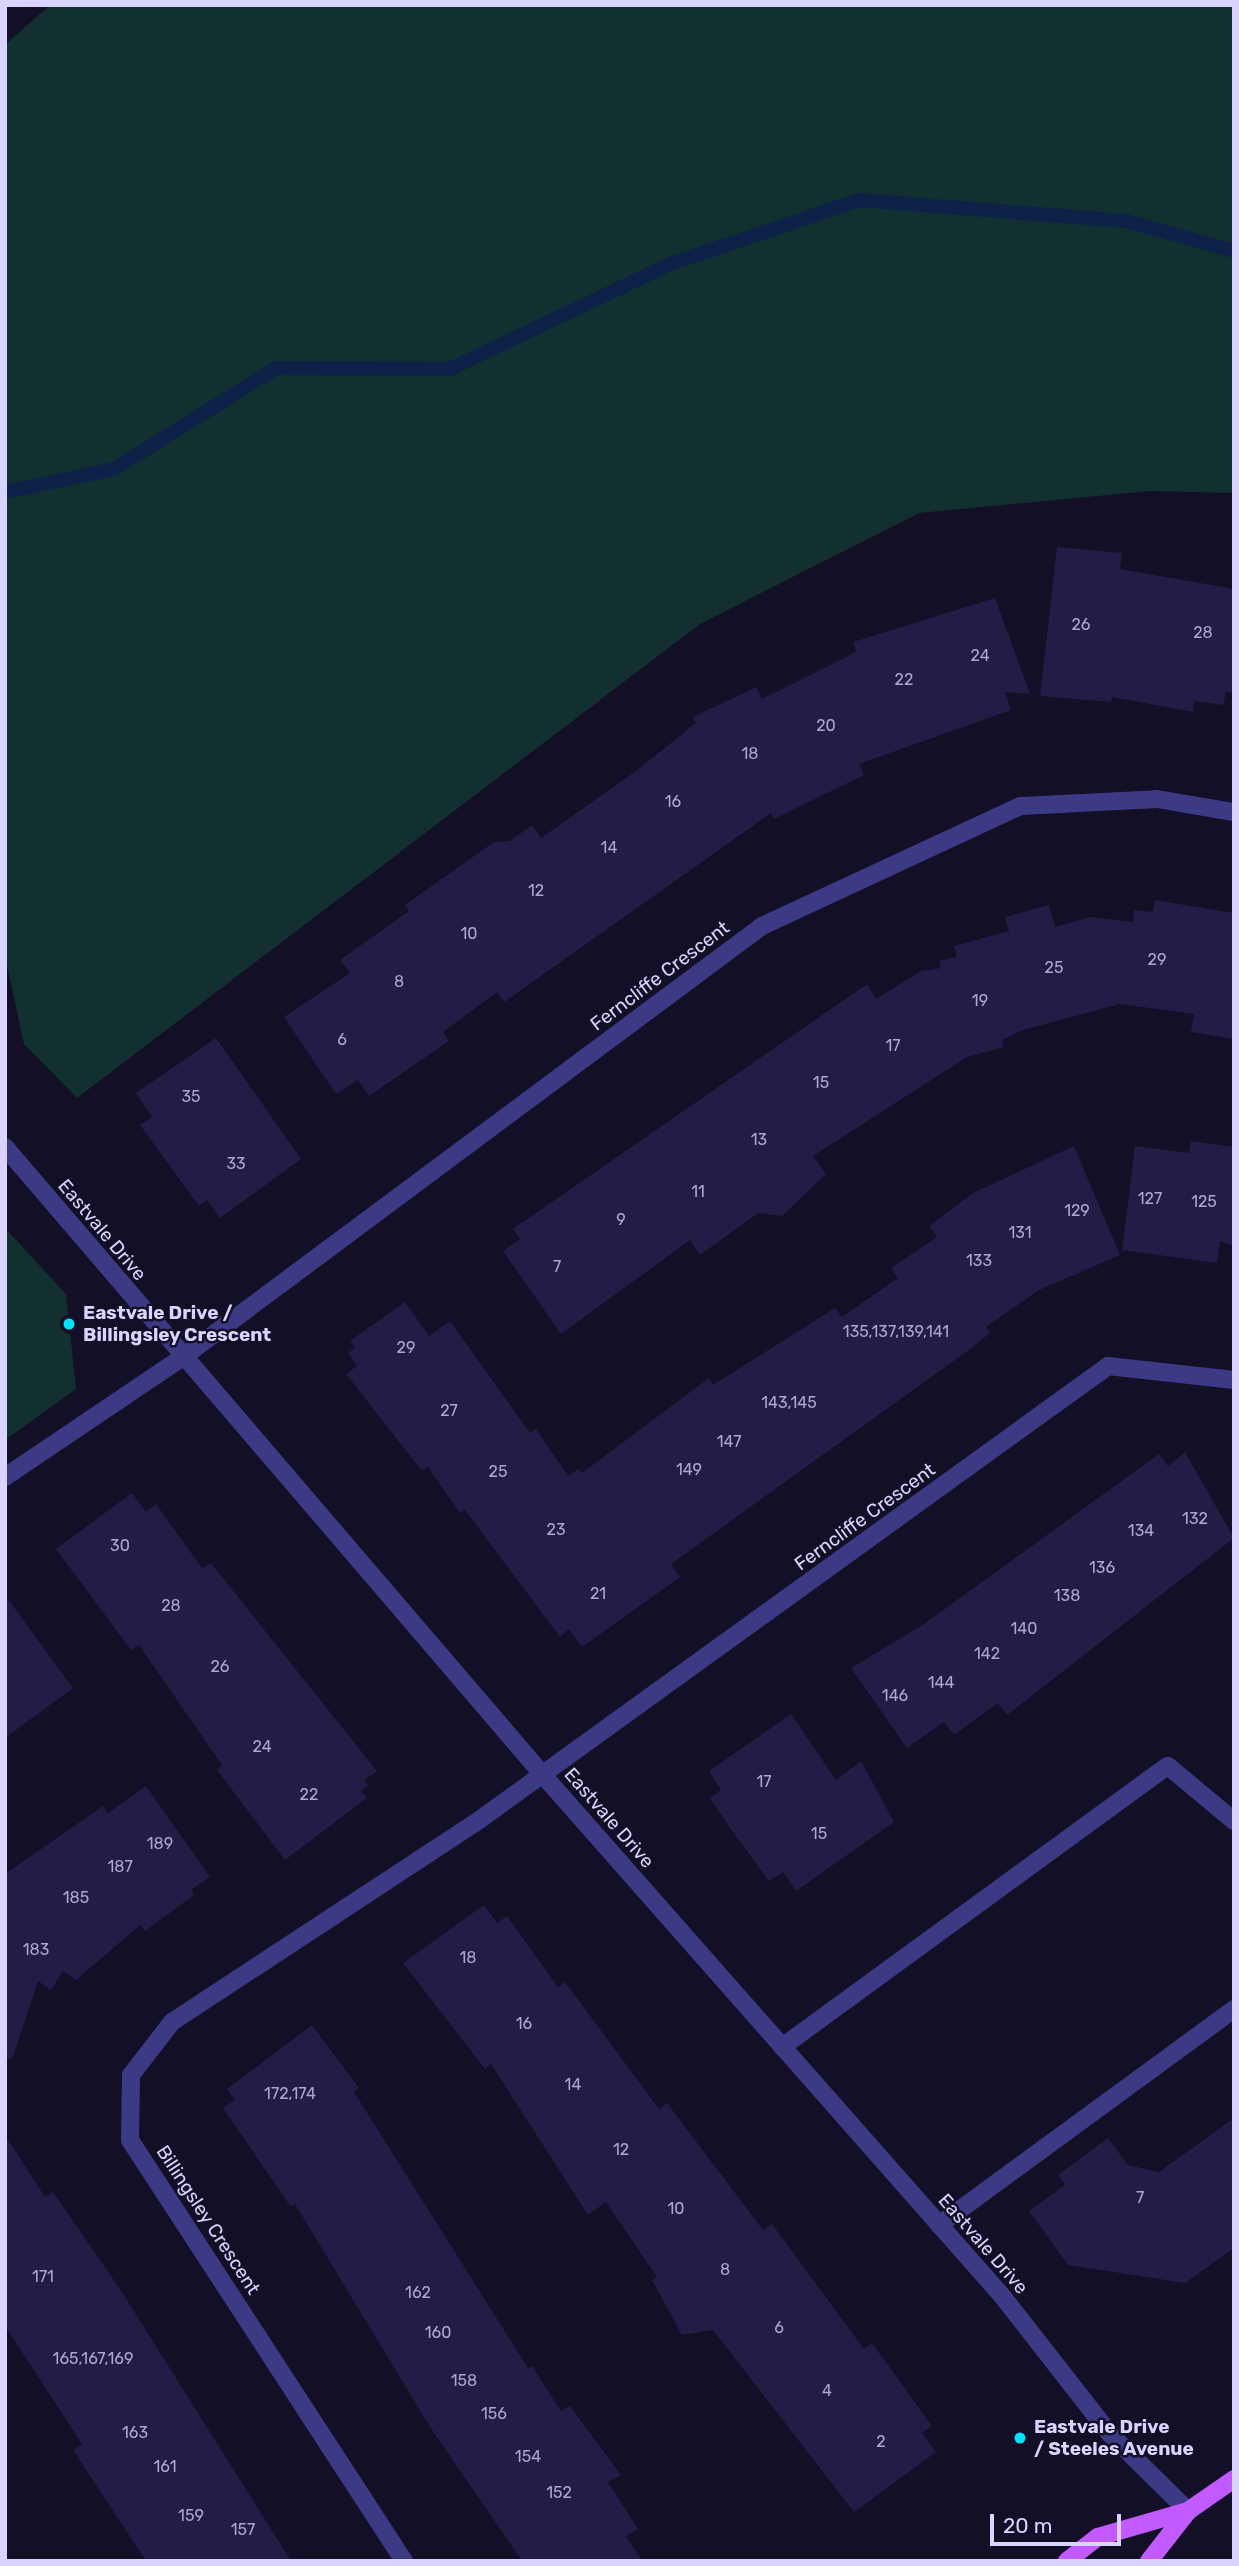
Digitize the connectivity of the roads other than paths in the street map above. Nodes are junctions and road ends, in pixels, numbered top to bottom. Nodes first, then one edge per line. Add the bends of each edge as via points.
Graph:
1 (1234, 812) edge
2 (5, 1147) edge
3 (183, 1357) junction
4 (1234, 1380) edge
5 (5, 1477) edge
6 (543, 1775) junction
7 (1234, 1821) edge
8 (1234, 2009) edge
9 (782, 2047) junction
10 (939, 2225) junction
11 (1234, 2479) edge
12 (1188, 2511) junction
13 (404, 2561) edge
14 (1067, 2561) edge
15 (1149, 2561) edge

1 - 3 street, Ferncliffe Crescent via 1157,800 1021,806 762,926
2 - 3 street, Eastvale Drive
3 - 5 street
3 - 6 street, Eastvale Drive
4 - 6 street, Ferncliffe Crescent via 1108,1366
6 - 9 street, Eastvale Drive
6 - 13 street, Billingsley Crescent via 172,2022 131,2075 130,2140
7 - 9 street via 1168,1766
8 - 10 street
9 - 10 street, Eastvale Drive
10 - 12 street, Eastvale Drive via 1110,2434
11 - 12 main road
12 - 14 main road via 1098,2537
12 - 15 main road

